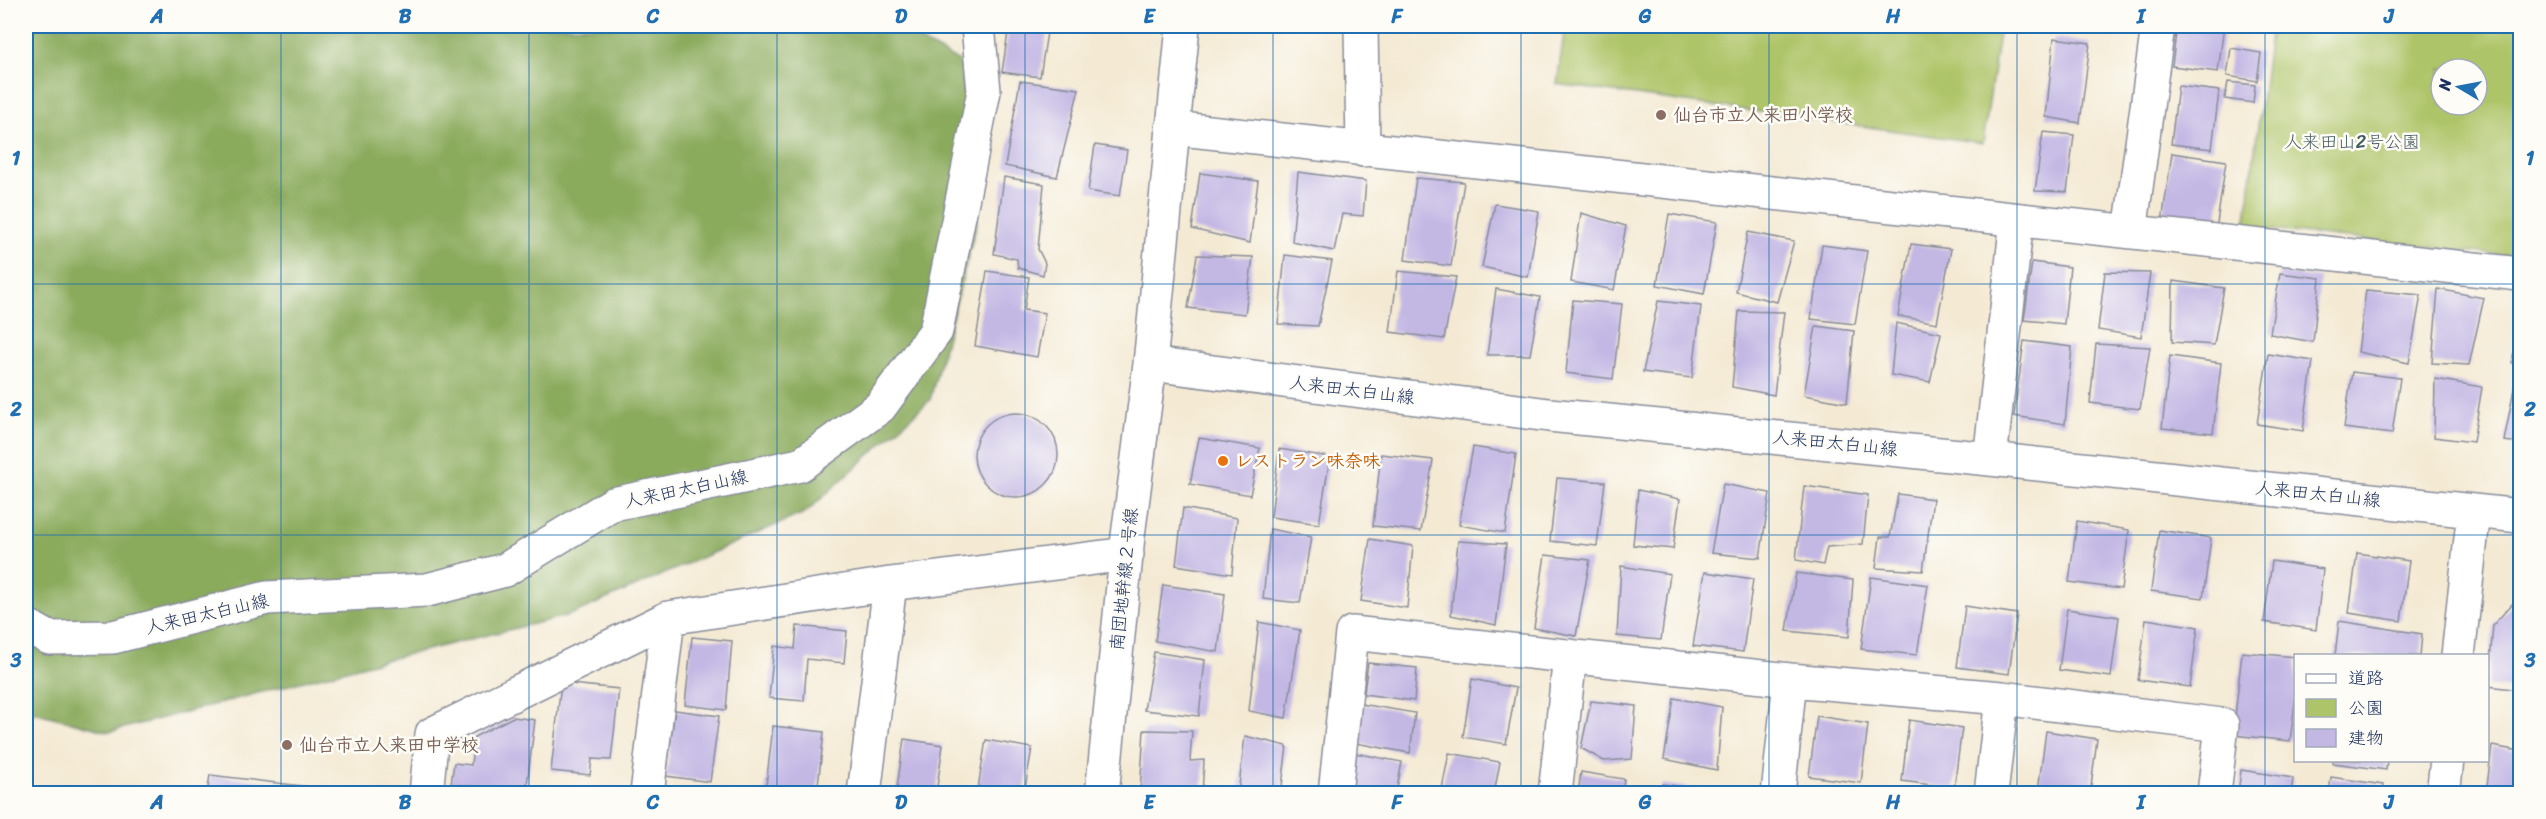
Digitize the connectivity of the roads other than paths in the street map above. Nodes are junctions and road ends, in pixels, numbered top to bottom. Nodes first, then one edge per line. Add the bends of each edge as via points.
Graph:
1 (978, 26) edge
2 (1183, 26) edge
3 (1361, 26) edge
4 (2158, 26) edge
5 (1172, 128) junction
6 (1363, 150) junction
7 (2017, 220) junction
8 (2130, 232) junction
9 (2520, 274) edge
10 (1150, 364) junction
11 (1990, 459) junction
12 (2474, 511) junction
13 (2520, 516) edge
14 (1127, 554) junction
15 (890, 584) junction
16 (668, 618) junction
17 (26, 625) edge
18 (2458, 654) edge
19 (1570, 656) junction
20 (1790, 680) junction
21 (2002, 698) junction
22 (2447, 762) edge
23 (426, 794) edge
24 (647, 794) edge
25 (864, 794) edge
26 (1102, 794) edge
27 (1335, 794) edge
28 (1555, 794) edge
29 (1778, 794) edge
30 (1991, 794) edge
31 (2214, 794) edge
32 (2443, 794) edge

1 - 17 street, 人来田太白山線 via 984,91 936,331 880,407 800,465 613,504 504,570 427,590 267,598 113,637 49,638
2 - 5 street, 南団地幹線２号線
3 - 6 street
4 - 8 street
5 - 6 street
5 - 10 street, 南団地幹線２号線
6 - 7 street
7 - 8 street
7 - 11 street
8 - 9 street
10 - 11 street, 人来田太白山線 via 1549,415
10 - 14 street, 南団地幹線２号線
11 - 12 street, 人来田太白山線
12 - 13 street, 人来田太白山線
12 - 18 street
14 - 15 street
14 - 26 street, 南団地幹線２号線
15 - 16 street
15 - 25 street
16 - 23 street via 432,734
16 - 24 street
19 - 20 street
19 - 27 street via 1352,633
19 - 28 street
20 - 21 street
20 - 29 street
21 - 30 street
21 - 31 street via 2222,725
22 - 32 street

